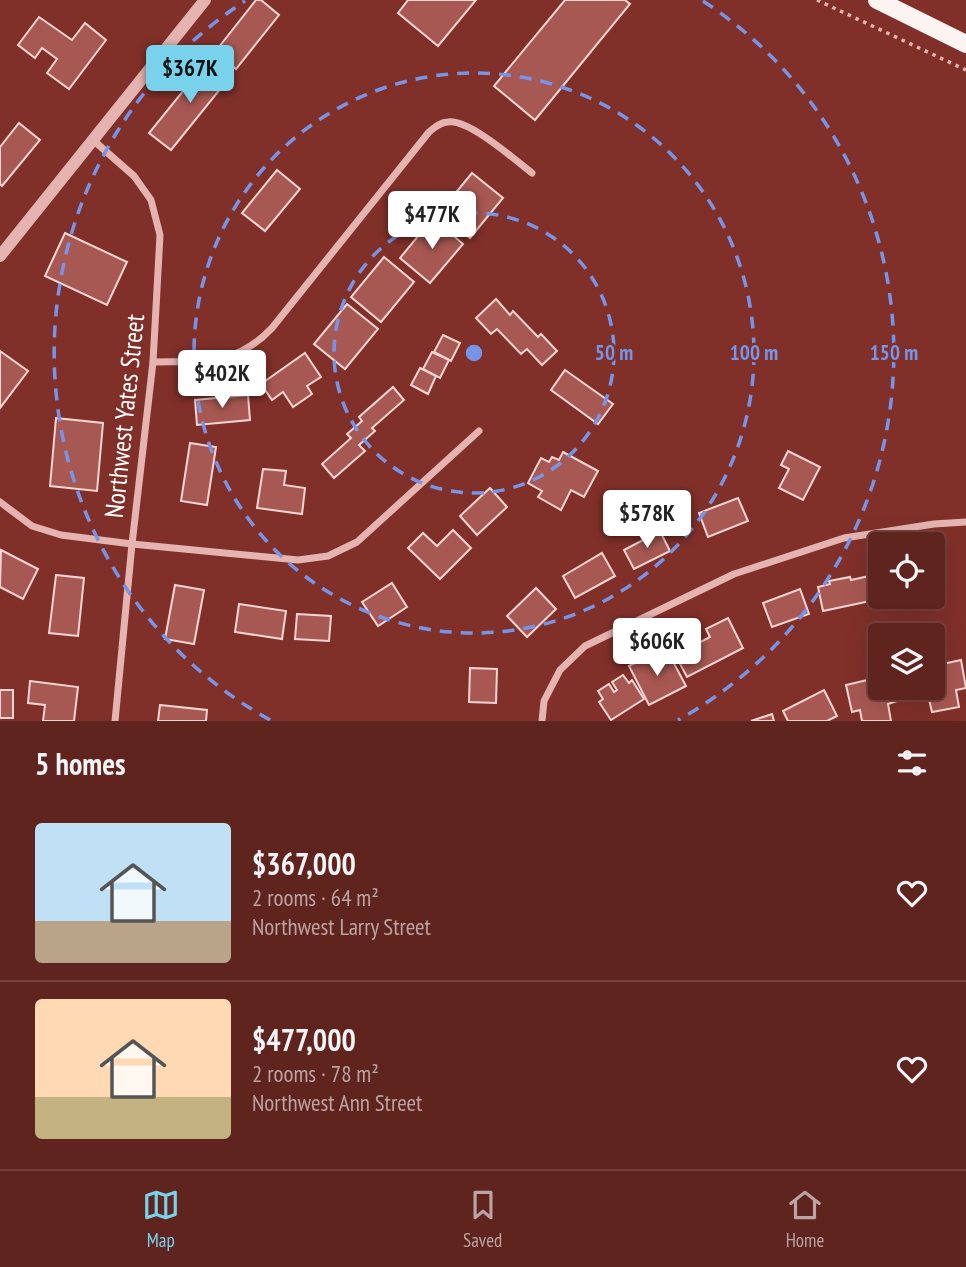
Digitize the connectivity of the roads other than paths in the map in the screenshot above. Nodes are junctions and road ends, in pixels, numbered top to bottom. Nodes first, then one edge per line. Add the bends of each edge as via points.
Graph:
1 (205, 0) edge
2 (877, 0) edge
3 (966, 44) edge
4 (93, 141) junction
5 (532, 173) dead end
6 (0, 256) edge
7 (153, 362) junction
8 (479, 431) dead end
9 (0, 502) edge
10 (966, 522) edge
11 (132, 544) junction
12 (115, 721) edge
13 (542, 721) edge

1 - 4 street
2 - 3 main road
4 - 6 street
4 - 7 street, Northwest Yates Street via 134,176 151,200 160,234
5 - 7 street via 473,128 449,121 437,125 261,340 214,361
7 - 11 street, Northwest Yates Street
8 - 11 street via 357,542 328,556 298,560
9 - 11 street via 32,526 61,535
10 - 13 street via 844,538 734,574 585,646 560,670 544,701
11 - 12 street, Northwest Yates Street

